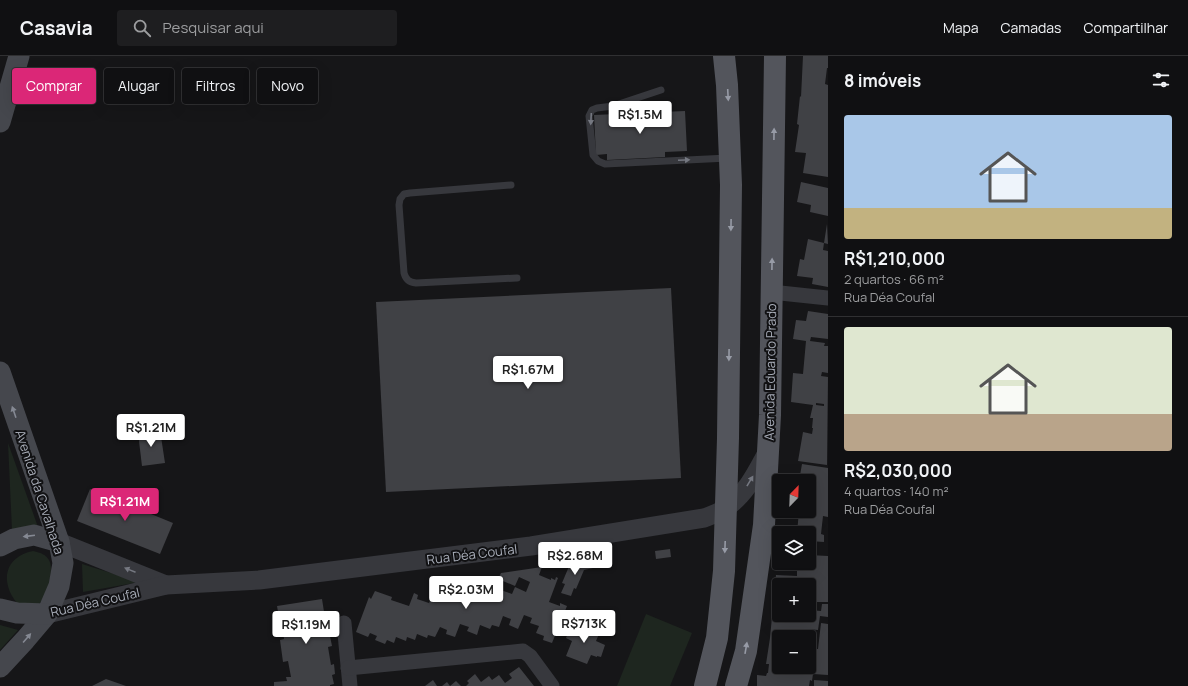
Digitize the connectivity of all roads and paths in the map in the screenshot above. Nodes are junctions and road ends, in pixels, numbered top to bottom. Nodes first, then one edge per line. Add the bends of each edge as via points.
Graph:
1 (19, 56) edge
2 (724, 56) edge
3 (775, 56) edge
4 (661, 90) dead end
5 (0, 122) edge
6 (731, 158) junction
7 (511, 185) dead end
8 (517, 278) dead end
9 (771, 292) junction
10 (828, 298) edge
11 (0, 372) edge
12 (768, 449) junction
13 (726, 508) junction
14 (59, 542) junction
15 (0, 546) edge
16 (166, 585) junction
17 (0, 609) edge
18 (47, 614) junction
19 (344, 624) dead end
20 (0, 667) edge
21 (348, 668) junction
22 (350, 686) edge
23 (552, 686) edge
24 (705, 686) edge
25 (736, 686) edge

1 - 5 main road
2 -> 6 main road
9 -> 3 main road, Avenida Eduardo Prado
4 -> 6 lane via 613,106 592,110 589,116 593,155 598,161 605,164
6 -> 13 main road
7 - 8 lane via 404,194 399,205 404,273 410,282
9 - 10 street
9 - 12 main road, Avenida Eduardo Prado
14 -> 11 main road, Avenida da Cavalhada
13 -> 12 street, Rua Déa Coufal via 748,486
25 -> 12 main road, Avenida Eduardo Prado via 746,651 764,525
13 - 16 street, Rua Déa Coufal via 704,518 531,546 259,580
13 -> 24 main road via 724,571 717,638
14 -> 15 main road, Rua Déa Coufal via 34,535 14,539
16 -> 14 street, Rua Déa Coufal
14 - 18 main road, Avenida da Cavalhada via 63,563 59,586
16 - 18 street, Rua Déa Coufal
17 - 18 main road, Rua Déa Coufal
20 -> 18 main road, Avenida da Cavalhada
19 - 21 street
21 - 22 street
21 - 23 street via 523,651 530,656

